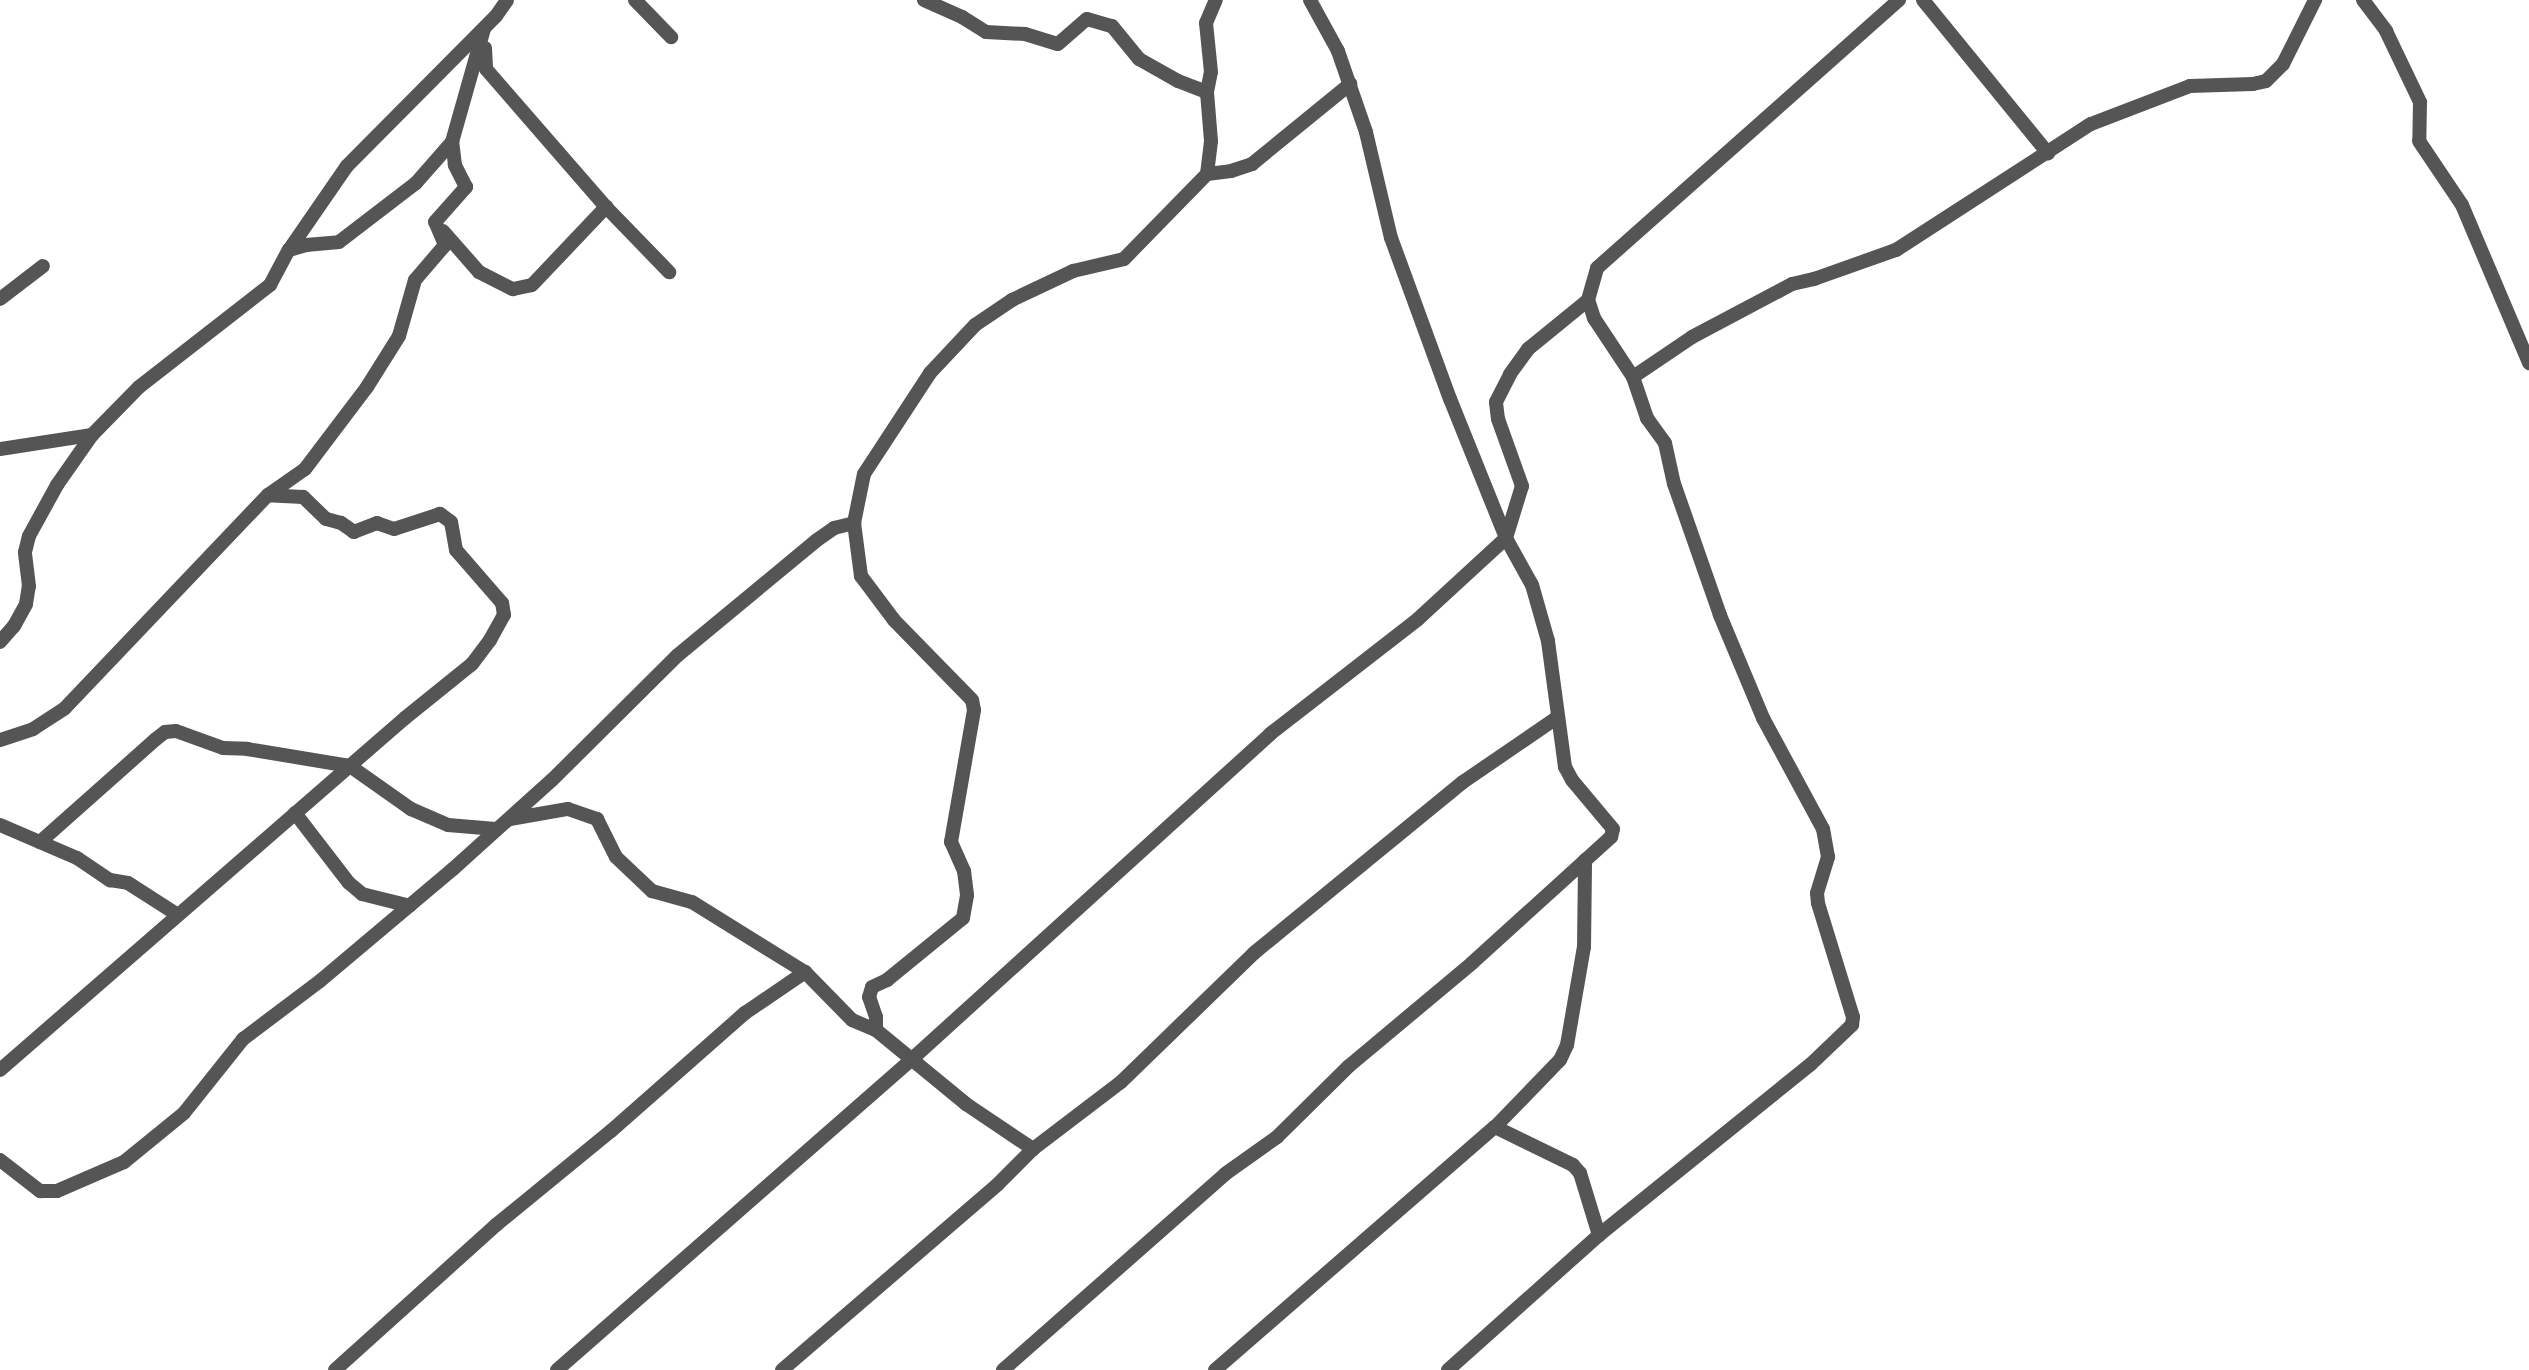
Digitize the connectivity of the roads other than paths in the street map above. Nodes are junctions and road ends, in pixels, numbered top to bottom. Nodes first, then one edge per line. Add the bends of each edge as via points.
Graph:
1 (507, 0) edge
2 (635, 0) edge
3 (924, 0) edge
4 (1216, 0) edge
5 (1310, 0) edge
6 (1899, 0) edge
7 (1923, 0) edge
8 (2315, 0) edge
9 (2363, 0) edge
10 (484, 29) junction
11 (671, 37) dead end
12 (1350, 84) junction
13 (1207, 92) junction
14 (452, 142) junction
15 (2048, 153) junction
16 (1207, 174) junction
17 (606, 207) junction
18 (435, 222) junction
19 (289, 250) junction
20 (43, 266) dead end
21 (669, 272) dead end
22 (0, 299) edge
23 (1588, 300) junction
24 (2529, 363) edge
25 (1633, 377) junction
26 (92, 435) junction
27 (0, 449) edge
28 (268, 495) junction
29 (854, 523) junction
30 (1506, 538) junction
31 (0, 642) edge
32 (1558, 717) junction
33 (0, 740) edge
34 (350, 766) junction
35 (295, 813) junction
36 (508, 819) junction
37 (0, 825) edge
38 (496, 829) junction
39 (40, 842) junction
40 (1585, 860) junction
41 (410, 906) junction
42 (178, 915) junction
43 (805, 972) junction
44 (876, 1030) junction
45 (912, 1059) junction
46 (0, 1070) edge
47 (1495, 1127) junction
48 (1033, 1149) junction
49 (0, 1160) edge
50 (1599, 1236) junction
51 (335, 1370) edge
52 (557, 1370) edge
53 (782, 1370) edge
54 (1003, 1370) edge
55 (1215, 1370) edge
56 (1448, 1370) edge

1 - 10 street
2 - 11 street
3 - 13 street via 986,32 1025,34 1058,44 1087,19 1112,26 1139,59
4 - 13 street via 1206,23 1211,72
5 - 12 street
6 - 23 street via 1597,268
7 - 15 street
8 - 15 street via 2283,64 2266,81 2190,86 2091,124
9 - 24 street via 2386,31 2420,103 2419,141 2462,205
10 - 14 street
10 - 17 street via 486,69
10 - 19 street via 347,166
12 - 16 street via 1252,164
12 - 30 street via 1391,238
13 - 16 street via 1211,141
14 - 18 street via 454,165 466,187
14 - 19 street via 416,183 339,243
15 - 25 street via 1896,250 1792,284 1692,337
16 - 29 street via 1124,259 1073,271 1012,300 975,326 930,373 864,474
17 - 18 street via 533,285 513,289 479,272
17 - 21 street
18 - 28 street via 445,245 415,281 399,336 339,428 305,469
19 - 26 street via 270,285 139,387
20 - 22 street
23 - 25 street via 1594,318
23 - 30 street via 1528,349 1496,402 1522,486
25 - 50 street via 1647,418 1665,443 1674,484 1708,582 1762,718 1823,829 1828,857 1818,903 1853,1017 1844,1034 1811,1064
26 - 27 street
26 - 31 street via 29,536 26,604
28 - 33 street via 65,708 33,729
28 - 34 street via 303,497 326,519 354,532 377,523 394,529 440,514 450,522 456,550 502,603 504,615 472,664
29 - 36 street via 834,528 817,540 678,654
29 - 44 street via 861,576 894,620 972,699 974,710 951,842 964,872 963,918 872,987 869,997
30 - 32 street via 1532,585 1548,641
30 - 45 street via 1418,619 1270,734
32 - 40 street via 1565,767 1613,829 1611,837
32 - 48 street via 1463,782 1405,829 1254,954 1121,1082
34 - 35 street
34 - 38 street via 411,809 448,825
34 - 39 street via 223,748 176,731 165,732
35 - 41 street via 362,894
35 - 42 street
36 - 38 street
36 - 43 street via 568,810 597,819 616,857 652,891 692,902
37 - 39 street
38 - 41 street
39 - 42 street via 77,858 110,880 128,883
40 - 47 street via 1584,947 1567,1045 1560,1060
40 - 54 street via 1349,1066 1277,1137 1225,1174
41 - 49 street via 243,1039 184,1113 124,1162 57,1191 40,1191
42 - 46 street
43 - 44 street via 852,1020
43 - 51 street via 745,1013 611,1132 496,1225
44 - 45 street
45 - 48 street via 988,1120
45 - 52 street
47 - 50 street via 1573,1165 1580,1173
47 - 55 street
48 - 53 street
50 - 56 street

